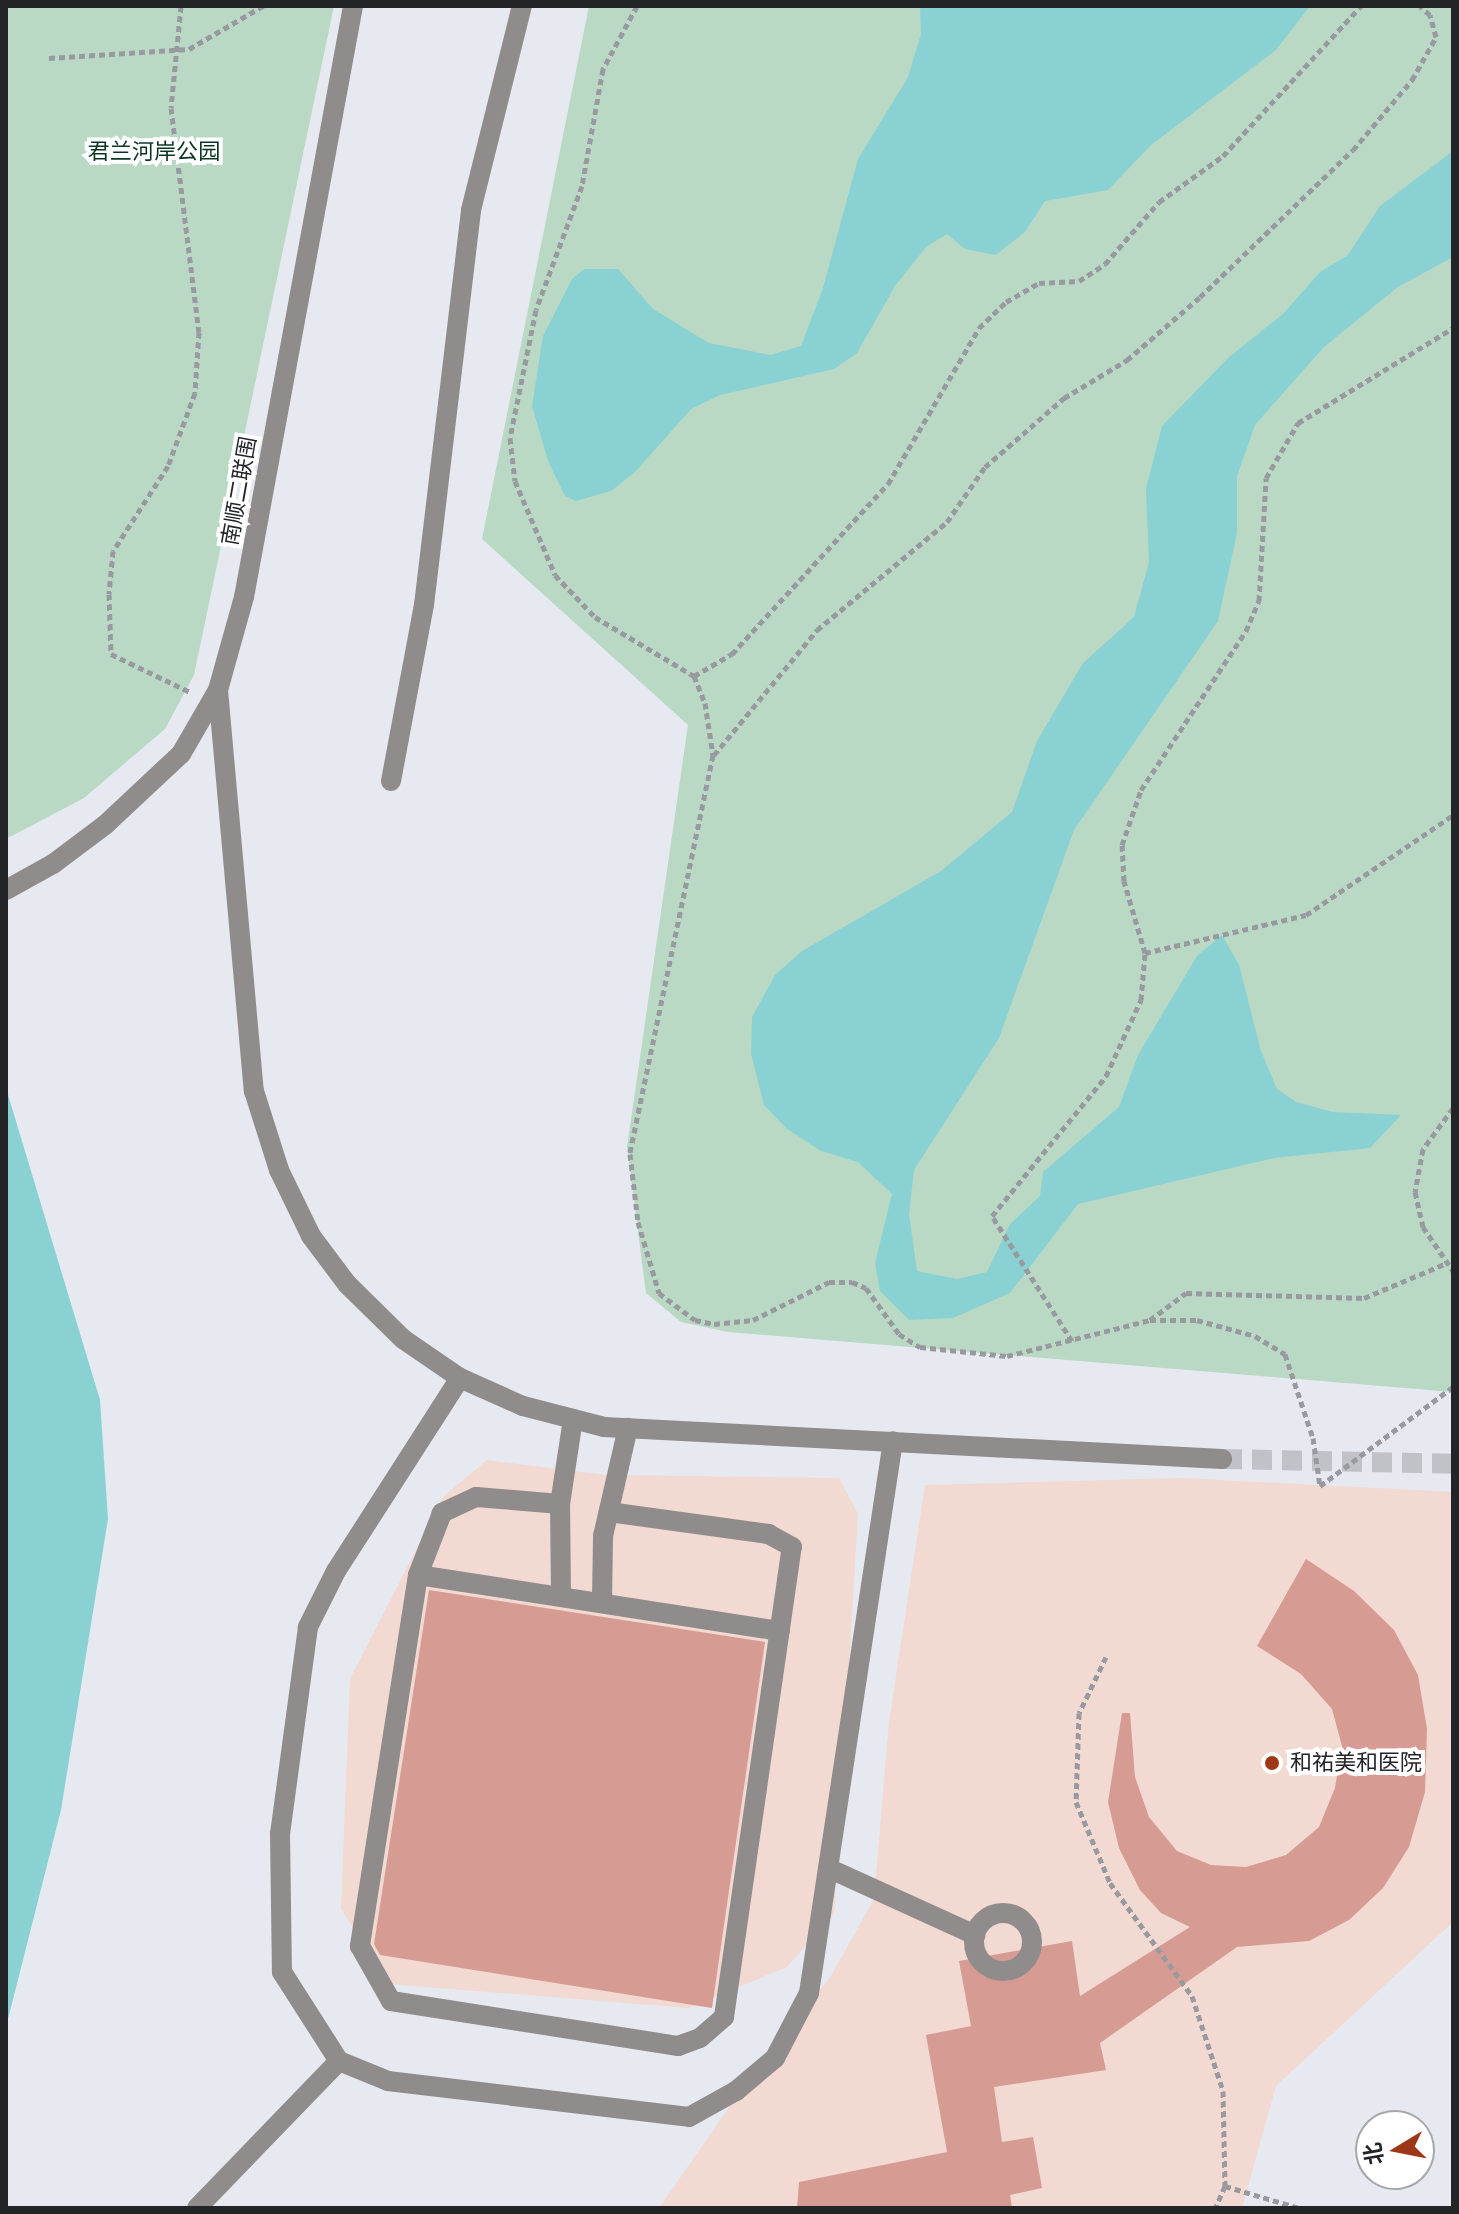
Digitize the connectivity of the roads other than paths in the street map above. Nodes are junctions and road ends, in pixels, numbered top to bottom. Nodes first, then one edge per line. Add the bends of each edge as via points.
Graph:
1 (353, 6) edge
2 (522, 6) edge
3 (215, 696) junction
4 (391, 781) dead end
5 (6, 890) edge
6 (460, 1378) junction
7 (573, 1419) junction
8 (628, 1428) junction
9 (893, 1441) junction
10 (1222, 1459) tunnel mouth
11 (560, 1504) junction
12 (608, 1512) junction
13 (418, 1575) junction
14 (561, 1596) junction
15 (602, 1602) junction
16 (780, 1631) junction
17 (828, 1868) junction
18 (975, 1935) dead end
19 (339, 2061) junction
20 (197, 2208) edge

1 - 3 street, 南顺二联围 via 244,597
2 - 4 street via 471,210 424,605
3 - 5 street, 南顺二联围 via 181,754 105,825 53,864
3 - 6 street via 254,1091 279,1170 311,1236 347,1284 403,1339
6 - 7 street via 523,1406
6 - 19 street via 336,1571 308,1627 280,1833 282,1972
7 - 8 street
7 - 11 street
8 - 9 street
8 - 12 street
9 - 10 street
9 - 17 street
11 - 13 street via 476,1497 459,1501 442,1513
11 - 14 street
12 - 15 street
12 - 16 street via 769,1534 792,1547
13 - 14 street
13 - 16 street via 360,1946 391,2001 678,2046 700,2038 724,2017
14 - 15 street
15 - 16 street
17 - 18 street
17 - 19 street via 809,1993 775,2058 736,2091 689,2117 388,2081
19 - 20 street

